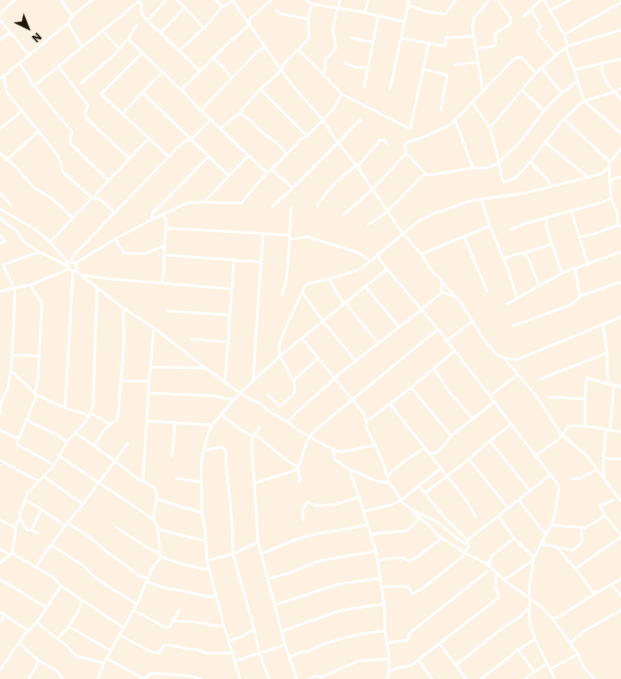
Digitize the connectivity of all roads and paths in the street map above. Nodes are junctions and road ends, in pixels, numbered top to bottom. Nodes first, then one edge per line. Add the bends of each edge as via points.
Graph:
1 (14, 0) edge
2 (61, 0) edge
3 (92, 0) edge
4 (166, 0) edge
5 (176, 0) edge
6 (216, 0) edge
7 (271, 0) edge
8 (306, 0) edge
9 (340, 0) edge
10 (368, 0) edge
11 (409, 0) edge
12 (456, 0) edge
13 (484, 0) edge
14 (498, 0) edge
15 (542, 0) edge
16 (570, 0) edge
17 (234, 1) edge
18 (488, 1) edge
19 (621, 2) edge
20 (312, 4) junction
21 (408, 5) junction
22 (222, 7) junction
23 (184, 8) junction
24 (337, 8) junction
25 (276, 10) dead end
26 (531, 10) junction
27 (549, 11) junction
28 (365, 13) junction
29 (0, 14) edge
30 (72, 16) junction
31 (378, 17) junction
32 (523, 17) dead end
33 (308, 19) junction
34 (0, 20) edge
35 (148, 20) junction
36 (405, 22) junction
37 (68, 23) junction
38 (249, 24) junction
39 (136, 26) dead end
40 (204, 28) junction
41 (621, 30) edge
42 (102, 31) junction
43 (161, 32) junction
44 (11, 33) junction
45 (564, 35) junction
46 (474, 36) junction
47 (351, 38) dead end
48 (401, 38) junction
49 (128, 39) junction
50 (0, 40) edge
51 (373, 42) junction
52 (428, 43) junction
53 (82, 47) junction
54 (266, 47) junction
55 (567, 47) junction
56 (119, 48) junction
57 (180, 50) junction
58 (299, 50) junction
59 (476, 50) junction
60 (142, 53) junction
61 (30, 55) junction
62 (556, 55) junction
63 (213, 58) junction
64 (621, 59) edge
65 (478, 62) junction
66 (346, 63) dead end
67 (602, 63) junction
68 (20, 64) junction
69 (454, 65) dead end
70 (58, 66) junction
71 (368, 68) junction
72 (542, 68) junction
73 (422, 69) junction
74 (282, 70) junction
75 (574, 70) junction
76 (200, 71) junction
77 (162, 72) junction
78 (536, 73) junction
79 (323, 74) junction
80 (4, 75) junction
81 (232, 78) junction
82 (0, 79) edge
83 (578, 81) junction
84 (80, 83) dead end
85 (34, 86) junction
86 (364, 87) dead end
87 (621, 88) edge
88 (260, 89) junction
89 (390, 89) dead end
90 (182, 90) junction
91 (522, 90) junction
92 (142, 92) junction
93 (483, 92) junction
94 (614, 92) junction
95 (562, 93) junction
96 (342, 94) junction
97 (621, 99) edge
98 (584, 102) junction
99 (473, 103) junction
100 (200, 110) junction
101 (441, 110) dead end
102 (22, 111) junction
103 (544, 111) junction
104 (123, 113) junction
105 (239, 113) junction
106 (211, 119) junction
107 (361, 119) dead end
108 (564, 119) junction
109 (323, 120) junction
110 (455, 120) junction
111 (490, 128) junction
112 (0, 129) edge
113 (220, 129) junction
114 (39, 131) junction
115 (621, 133) edge
116 (307, 136) junction
117 (149, 138) junction
118 (191, 140) junction
119 (545, 142) junction
120 (338, 143) junction
121 (387, 144) dead end
122 (621, 149) edge
123 (0, 153) edge
124 (406, 153) junction
125 (287, 154) junction
126 (248, 156) junction
127 (169, 157) junction
128 (208, 157) junction
129 (129, 158) junction
130 (6, 160) junction
131 (531, 160) junction
132 (499, 162) junction
133 (610, 162) junction
134 (357, 166) junction
135 (609, 166) junction
136 (473, 168) junction
137 (272, 170) junction
138 (267, 173) junction
139 (426, 174) junction
140 (228, 175) junction
141 (588, 177) junction
142 (621, 177) edge
143 (610, 180) junction
144 (109, 181) junction
145 (551, 186) junction
146 (292, 188) junction
147 (372, 190) junction
148 (0, 193) edge
149 (92, 197) junction
150 (611, 198) junction
151 (481, 199) junction
152 (204, 202) junction
153 (10, 205) dead end
154 (317, 206) dead end
155 (272, 207) dead end
156 (291, 208) dead end
157 (0, 209) edge
158 (571, 210) junction
159 (387, 212) junction
160 (115, 213) junction
161 (163, 214) junction
162 (344, 214) dead end
163 (0, 217) edge
164 (72, 217) junction
165 (546, 218) junction
166 (152, 219) junction
167 (368, 226) dead end
168 (490, 226) junction
169 (620, 226) edge
170 (165, 228) junction
171 (510, 230) dead end
172 (262, 233) junction
173 (0, 234) edge
174 (403, 234) junction
175 (290, 235) junction
176 (464, 237) junction
177 (579, 237) junction
178 (114, 239) junction
179 (290, 239) junction
180 (50, 242) junction
181 (0, 244) edge
182 (552, 244) junction
183 (164, 245) junction
184 (39, 252) junction
185 (621, 252) edge
186 (524, 253) junction
187 (378, 254) junction
188 (421, 254) junction
189 (164, 255) junction
190 (503, 259) junction
191 (234, 260) junction
192 (370, 261) junction
193 (260, 262) junction
194 (76, 264) junction
195 (588, 264) junction
196 (69, 265) junction
197 (386, 269) junction
198 (575, 269) junction
199 (74, 270) junction
200 (562, 273) junction
201 (81, 275) junction
202 (441, 279) junction
203 (329, 280) junction
204 (162, 282) junction
205 (621, 282) edge
206 (30, 285) junction
207 (540, 285) junction
208 (365, 286) junction
209 (97, 288) junction
210 (15, 289) junction
211 (232, 289) junction
212 (0, 291) edge
213 (487, 291) dead end
214 (301, 292) junction
215 (442, 292) junction
216 (282, 295) dead end
217 (580, 296) junction
218 (457, 297) junction
219 (517, 299) junction
220 (344, 303) junction
221 (507, 304) dead end
222 (123, 308) junction
223 (421, 310) junction
224 (168, 311) dead end
225 (230, 315) junction
226 (621, 317) edge
227 (322, 320) junction
228 (473, 321) junction
229 (603, 324) junction
230 (399, 326) junction
231 (513, 326) dead end
232 (154, 328) junction
233 (438, 329) junction
234 (302, 338) junction
235 (191, 339) dead end
236 (446, 341) junction
237 (229, 342) junction
238 (378, 343) junction
239 (454, 351) junction
240 (607, 353) junction
241 (12, 355) junction
242 (39, 356) junction
243 (280, 356) junction
244 (318, 358) junction
245 (504, 358) junction
246 (356, 361) junction
247 (150, 367) junction
248 (205, 368) junction
249 (434, 369) junction
250 (10, 371) junction
251 (517, 374) junction
252 (334, 379) junction
253 (540, 379) dead end
254 (253, 380) junction
255 (122, 381) junction
256 (149, 381) junction
257 (226, 382) junction
258 (294, 382) junction
259 (608, 384) junction
260 (614, 384) junction
261 (411, 387) junction
262 (621, 387) edge
263 (240, 392) junction
264 (148, 393) junction
265 (35, 394) junction
266 (268, 395) dead end
267 (490, 396) junction
268 (549, 397) dead end
269 (585, 399) junction
270 (234, 400) junction
271 (352, 400) junction
272 (494, 402) junction
273 (390, 404) junction
274 (65, 408) junction
275 (0, 413) edge
276 (90, 413) junction
277 (221, 414) junction
278 (87, 416) junction
279 (473, 419) junction
280 (26, 420) junction
281 (146, 421) junction
282 (175, 422) junction
283 (288, 422) junction
284 (366, 422) junction
285 (110, 424) junction
286 (511, 424) junction
287 (212, 425) junction
288 (585, 426) junction
289 (260, 427) dead end
290 (606, 429) junction
291 (0, 430) edge
292 (610, 430) junction
293 (621, 432) edge
294 (76, 433) junction
295 (561, 434) junction
296 (253, 436) junction
297 (310, 436) junction
298 (451, 436) junction
299 (16, 438) junction
300 (490, 441) junction
301 (67, 442) junction
302 (128, 443) dead end
303 (94, 445) junction
304 (376, 445) junction
305 (424, 448) junction
306 (334, 450) junction
307 (203, 451) junction
308 (428, 453) junction
309 (58, 455) junction
310 (536, 455) junction
311 (172, 456) dead end
312 (604, 458) junction
313 (469, 459) junction
314 (621, 459) edge
315 (0, 460) edge
316 (115, 461) junction
317 (54, 465) junction
318 (298, 467) junction
319 (441, 468) junction
320 (597, 469) junction
321 (350, 470) junction
322 (551, 474) junction
323 (43, 476) junction
324 (387, 476) junction
325 (447, 476) junction
326 (604, 477) junction
327 (176, 478) dead end
328 (573, 479) dead end
329 (38, 481) junction
330 (143, 481) junction
331 (202, 482) junction
332 (298, 482) dead end
333 (389, 482) junction
334 (99, 483) junction
335 (255, 483) junction
336 (419, 486) junction
337 (530, 491) junction
338 (425, 493) junction
339 (360, 497) junction
340 (519, 499) junction
341 (24, 500) junction
342 (157, 500) junction
343 (401, 500) junction
344 (613, 500) dead end
345 (621, 501) edge
346 (83, 504) junction
347 (508, 508) junction
348 (41, 510) junction
349 (364, 511) junction
350 (414, 511) junction
351 (202, 512) junction
352 (498, 516) junction
353 (605, 516) junction
354 (18, 517) junction
355 (476, 517) dead end
356 (420, 518) junction
357 (0, 519) edge
358 (153, 519) junction
359 (303, 520) dead end
360 (68, 523) junction
361 (368, 525) junction
362 (551, 525) junction
363 (65, 526) junction
364 (116, 526) dead end
365 (621, 527) edge
366 (15, 528) junction
367 (581, 528) junction
368 (157, 529) junction
369 (32, 530) junction
370 (618, 530) junction
371 (38, 533) dead end
372 (545, 534) junction
373 (371, 535) junction
374 (621, 536) edge
375 (442, 538) junction
376 (514, 538) junction
377 (205, 541) junction
378 (468, 541) junction
379 (258, 542) junction
380 (540, 544) junction
381 (51, 545) junction
382 (469, 546) junction
383 (556, 546) junction
384 (0, 549) edge
385 (376, 551) junction
386 (159, 553) junction
387 (465, 553) junction
388 (11, 554) junction
389 (233, 554) junction
390 (261, 554) junction
391 (161, 557) junction
392 (534, 559) junction
393 (207, 561) junction
394 (378, 561) junction
395 (490, 561) junction
396 (0, 563) edge
397 (485, 563) junction
398 (490, 567) junction
399 (36, 568) junction
400 (209, 569) junction
401 (575, 569) junction
402 (488, 571) dead end
403 (496, 573) junction
404 (0, 578) edge
405 (148, 578) junction
406 (381, 578) junction
407 (268, 579) junction
408 (505, 579) junction
409 (621, 579) edge
410 (147, 582) junction
411 (612, 585) junction
412 (61, 586) junction
413 (382, 587) junction
414 (594, 594) junction
415 (216, 595) junction
416 (621, 596) edge
417 (530, 598) junction
418 (82, 601) junction
419 (137, 604) junction
420 (384, 604) junction
421 (275, 605) junction
422 (47, 608) junction
423 (529, 608) junction
424 (134, 610) junction
425 (621, 610) edge
426 (179, 611) dead end
427 (0, 612) edge
428 (5, 615) junction
429 (551, 617) junction
430 (557, 618) junction
431 (173, 621) junction
432 (0, 622) edge
433 (37, 622) junction
434 (557, 624) junction
435 (68, 626) junction
436 (224, 626) junction
437 (124, 628) junction
438 (254, 630) junction
439 (29, 631) junction
440 (282, 631) junction
441 (385, 631) junction
442 (120, 634) junction
443 (57, 638) junction
444 (535, 639) junction
445 (228, 641) junction
446 (19, 643) junction
447 (387, 643) junction
448 (439, 643) junction
449 (570, 643) junction
450 (285, 645) junction
451 (518, 650) junction
452 (111, 651) junction
453 (259, 652) junction
454 (232, 654) junction
455 (578, 654) junction
456 (290, 657) junction
457 (106, 658) junction
458 (389, 659) junction
459 (38, 660) junction
460 (418, 660) junction
461 (235, 661) junction
462 (104, 663) junction
463 (546, 664) junction
464 (456, 665) junction
465 (1, 666) edge
466 (550, 669) junction
467 (0, 670) edge
468 (534, 672) junction
469 (388, 673) junction
470 (28, 679) edge
471 (63, 679) edge
472 (98, 679) edge
473 (202, 679) edge
474 (240, 679) edge
475 (269, 679) edge
476 (297, 679) edge
477 (309, 679) edge
478 (388, 679) edge
479 (432, 679) edge
480 (466, 679) edge
481 (481, 679) edge
482 (525, 679) edge
483 (555, 679) edge
484 (595, 679) edge

1 - 29 street
2 - 30 street
3 - 30 street
4 - 35 street
5 - 23 street
6 - 22 street
7 - 38 street via 250,19
8 - 20 street
9 - 24 street
10 - 28 street
11 - 21 street
12 - 21 street via 443,14
13 - 18 street
14 - 59 street via 511,23 497,32 494,46
15 - 26 street
15 - 27 street
16 - 27 street
17 - 22 street
17 - 38 street
18 - 46 street via 473,21
19 - 45 street
20 - 24 street
20 - 33 street
21 - 36 street
22 - 40 street
23 - 40 street
23 - 43 street
24 - 28 street
24 - 79 street via 333,31 336,48 325,60
25 - 33 street via 281,14
26 - 32 street
26 - 62 street via 541,26 538,33
27 - 45 street
28 - 31 street
30 - 37 street
31 - 36 street
31 - 51 street
33 - 58 street via 309,38
34 - 44 street
35 - 42 street via 142,15 139,1
35 - 43 street
36 - 48 street
37 - 53 street
37 - 61 street
38 - 54 street
38 - 63 street
39 - 49 street
40 - 57 street
41 - 55 street
42 - 53 street
42 - 56 street
43 - 57 street
44 - 50 street
44 - 61 street
45 - 55 street
46 - 52 street via 446,38 445,46
46 - 59 street
47 - 51 street
48 - 52 street
48 - 89 street
49 - 56 street
49 - 60 street
51 - 71 street
52 - 73 street
53 - 70 street
54 - 74 street
54 - 81 street via 257,52
55 - 62 street
55 - 75 street
56 - 84 street via 109,60
57 - 76 street
58 - 74 street via 282,66
58 - 79 street
59 - 65 street
60 - 77 street
60 - 104 street via 101,94
61 - 68 street
62 - 72 street
63 - 76 street
63 - 81 street
64 - 67 street
65 - 69 street
65 - 93 street
66 - 71 street
67 - 75 street
67 - 94 street via 602,72
68 - 80 street
68 - 85 street
70 - 85 street
70 - 129 street via 88,105 85,114 87,119
71 - 86 street
72 - 78 street
72 - 95 street
73 - 96 street via 410,129
73 - 101 street via 447,75
74 - 88 street
74 - 109 street
75 - 83 street
76 - 90 street
77 - 90 street
77 - 92 street
78 - 91 street
78 - 93 street via 521,57 515,58
79 - 96 street
80 - 82 street
80 - 102 street via 6,91
81 - 100 street
83 - 95 street
83 - 98 street
85 - 144 street via 72,132 71,144
87 - 94 street
88 - 105 street
88 - 116 street
90 - 100 street
91 - 103 street
91 - 111 street
92 - 104 street
92 - 118 street
93 - 99 street
94 - 97 street
94 - 98 street
95 - 103 street
96 - 109 street
98 - 108 street
98 - 115 street
99 - 110 street
99 - 111 street
100 - 106 street
102 - 112 street
102 - 114 street
103 - 132 street via 520,142
104 - 117 street
105 - 113 street
105 - 125 street
106 - 113 street
106 - 118 street
107 - 120 street
108 - 119 street
108 - 133 street
109 - 116 street
109 - 120 street
110 - 124 street via 438,131 408,142 405,146
110 - 136 street
111 - 132 street
113 - 126 street
114 - 130 street
114 - 149 street via 59,158 63,172
116 - 125 street
117 - 127 street
117 - 129 street
118 - 127 street via 186,140
118 - 128 street
119 - 131 street
119 - 141 street
120 - 134 street
120 - 146 street
121 - 134 street via 381,140 377,142
122 - 133 street
123 - 130 street
124 - 139 street
124 - 147 street
125 - 137 street
126 - 138 street
126 - 140 street
127 - 160 street
128 - 140 street
128 - 166 street via 152,214
129 - 144 street
130 - 164 street via 16,167 34,188 50,197
131 - 132 street via 514,179 504,182
131 - 145 street
132 - 136 street via 486,168
133 - 135 street
134 - 147 street
134 - 154 street via 334,184
135 - 141 street via 601,174
135 - 143 street
136 - 139 street
137 - 138 street
137 - 146 street
138 - 152 street via 241,203
139 - 159 street via 420,177
140 - 152 street
141 - 145 street
142 - 143 street
143 - 150 street
144 - 149 street
145 - 151 street via 525,193
146 - 155 street
147 - 159 street
147 - 162 street
148 - 153 street
149 - 160 street via 100,199
149 - 164 street
150 - 158 street
150 - 169 street
151 - 168 street
151 - 174 street via 433,214 417,222
152 - 161 street via 187,203
156 - 175 street
157 - 180 street via 35,229
158 - 165 street
158 - 177 street
159 - 167 street
159 - 174 street
160 - 196 street via 73,256
161 - 166 street
161 - 170 street via 166,220
163 - 184 street via 16,230 25,243
164 - 180 street
165 - 171 street
165 - 182 street
166 - 178 street
168 - 176 street
168 - 190 street
169 - 177 street
170 - 172 street
170 - 183 street
172 - 175 street
172 - 193 street
173 - 181 street via 5,240
174 - 187 street
174 - 188 street
175 - 179 street
176 - 188 street
176 - 213 street
177 - 195 street
178 - 183 street via 126,253 145,254
178 - 194 street
179 - 192 street via 308,237 359,253
179 - 216 street via 286,282
180 - 196 street
182 - 186 street
182 - 200 street
183 - 189 street
184 - 196 street
184 - 210 street via 3,265
185 - 195 street
186 - 190 street
186 - 207 street
187 - 192 street
187 - 197 street
188 - 202 street
189 - 191 street
189 - 204 street
190 - 219 street
191 - 193 street
191 - 211 street
192 - 203 street via 356,272
193 - 254 street
194 - 196 street
194 - 199 street via 77,268
195 - 198 street
196 - 199 street
196 - 206 street
197 - 208 street
197 - 223 street
198 - 200 street
198 - 217 street
199 - 201 street
199 - 274 street
200 - 207 street
201 - 204 street
201 - 209 street
202 - 215 street
202 - 218 street
203 - 214 street via 308,284
203 - 220 street
204 - 211 street
205 - 217 street
206 - 210 street
206 - 242 street via 42,303
207 - 219 street
208 - 220 street
208 - 230 street
209 - 222 street
209 - 276 street via 93,406
210 - 212 street
210 - 241 street
211 - 225 street
214 - 227 street
214 - 243 street via 284,332
215 - 218 street
215 - 223 street
217 - 231 street via 570,305
218 - 228 street
219 - 221 street
220 - 227 street
220 - 238 street
222 - 232 street
222 - 255 street
223 - 230 street
223 - 233 street
224 - 225 street
225 - 237 street
226 - 229 street
227 - 234 street
227 - 246 street
228 - 236 street
228 - 245 street via 496,354
229 - 240 street
229 - 245 street via 516,360
230 - 238 street
232 - 247 street
232 - 248 street
233 - 236 street
233 - 271 street
234 - 243 street
234 - 244 street
235 - 237 street
236 - 239 street
237 - 257 street
238 - 246 street
239 - 249 street
239 - 267 street
240 - 253 street
240 - 259 street
241 - 242 street
241 - 250 street
242 - 265 street
243 - 254 street
243 - 258 street
244 - 252 street
244 - 258 street
245 - 251 street
246 - 252 street
247 - 248 street
247 - 256 street
248 - 257 street
249 - 261 street
249 - 279 street
250 - 265 street
250 - 275 street
251 - 267 street
251 - 295 street via 537,397
252 - 271 street
252 - 283 street
254 - 263 street
255 - 256 street
255 - 285 street via 118,417
256 - 264 street
257 - 263 street
258 - 266 street via 293,395 280,406
259 - 260 street
259 - 269 street via 587,378
260 - 262 street
260 - 292 street
261 - 273 street
261 - 298 street
263 - 270 street
263 - 283 street
264 - 270 street via 215,396
264 - 281 street
265 - 274 street
265 - 280 street
267 - 272 street
268 - 269 street
269 - 288 street
270 - 277 street
271 - 284 street via 364,414
271 - 297 street
272 - 279 street
272 - 286 street
273 - 284 street
273 - 305 street
274 - 278 street
276 - 278 street
276 - 285 street
277 - 287 street
277 - 296 street
278 - 294 street via 87,420
279 - 298 street
280 - 299 street via 19,438
280 - 301 street
281 - 282 street
281 - 330 street
282 - 287 street
282 - 311 street
283 - 297 street
284 - 304 street
285 - 303 street
286 - 300 street
286 - 310 street
287 - 307 street
288 - 290 street
288 - 295 street via 569,426
289 - 296 street
290 - 292 street
290 - 312 street
291 - 299 street
292 - 293 street
294 - 301 street
294 - 303 street
295 - 310 street via 558,440
295 - 320 street via 586,455
296 - 318 street via 257,436
296 - 335 street via 252,468
297 - 306 street
297 - 318 street
298 - 308 street via 436,453
299 - 317 street via 18,445
300 - 313 street
300 - 337 street
301 - 309 street
302 - 316 street
303 - 316 street
304 - 306 street via 340,452
304 - 324 street
305 - 308 street
305 - 324 street
306 - 321 street via 334,459
307 - 331 street
307 - 389 street via 220,447 226,452
308 - 319 street
309 - 317 street
309 - 334 street
310 - 322 street
312 - 314 street
312 - 326 street
313 - 325 street
313 - 347 street
315 - 329 street
316 - 330 street
316 - 334 street
317 - 323 street
318 - 332 street
318 - 335 street via 293,471
319 - 325 street
319 - 336 street
320 - 326 street
320 - 328 street via 582,478
321 - 333 street via 379,482
321 - 339 street
322 - 337 street
322 - 362 street via 559,486
323 - 329 street
323 - 346 street
324 - 333 street
325 - 338 street
325 - 355 street
326 - 345 street
327 - 331 street
329 - 341 street
330 - 342 street via 155,488
331 - 351 street
333 - 343 street
334 - 346 street
334 - 358 street
335 - 379 street
336 - 338 street
336 - 343 street
337 - 340 street
338 - 378 street
339 - 349 street
339 - 359 street via 336,504 315,506 307,502 303,510
340 - 347 street
340 - 372 street
341 - 348 street
341 - 354 street
342 - 351 street
342 - 358 street
343 - 349 street via 391,506
343 - 350 street
344 - 353 street via 600,506
346 - 360 street
347 - 352 street
348 - 363 street
348 - 369 street
349 - 361 street
350 - 356 street
350 - 382 street via 434,520
351 - 377 street
352 - 376 street
352 - 378 street
353 - 367 street
353 - 370 street
354 - 366 street
354 - 369 street via 26,529
356 - 373 street via 407,531
356 - 375 street
357 - 366 street
358 - 368 street
360 - 363 street
360 - 405 street via 140,576
361 - 373 street
361 - 390 street via 297,539
362 - 367 street
362 - 372 street
363 - 381 street
364 - 386 street
365 - 370 street
366 - 388 street
367 - 383 street via 582,542 576,548 572,550
368 - 377 street
368 - 386 street
369 - 371 street
370 - 374 street
372 - 380 street
373 - 385 street
374 - 401 street
375 - 387 street
375 - 394 street via 410,561 403,558
376 - 392 street
376 - 395 street via 496,552
377 - 393 street
378 - 382 street
379 - 389 street
379 - 390 street
380 - 383 street
380 - 392 street
381 - 399 street
381 - 419 street via 84,566 107,586
382 - 387 street
383 - 401 street
384 - 388 street
385 - 394 street
385 - 407 street via 318,561
386 - 391 street
387 - 397 street
387 - 413 street via 414,594 404,586
388 - 396 street
388 - 399 street
389 - 393 street
389 - 438 street
390 - 407 street
391 - 400 street
391 - 405 street
392 - 408 street
392 - 417 street via 529,584
393 - 400 street
394 - 406 street
395 - 397 street
395 - 398 street
397 - 398 street
398 - 403 street
399 - 412 street via 53,577
400 - 415 street
401 - 414 street
402 - 447 street via 412,631 408,640
403 - 408 street
403 - 448 street via 498,598
404 - 422 street
405 - 410 street
406 - 413 street
406 - 421 street via 339,584
407 - 421 street
408 - 417 street
409 - 411 street
410 - 415 street via 208,597
410 - 419 street
411 - 414 street
411 - 416 street
412 - 418 street
412 - 422 street
413 - 420 street
414 - 430 street
415 - 436 street
417 - 423 street
417 - 429 street
418 - 435 street
418 - 437 street
419 - 424 street
420 - 440 street via 342,610
420 - 441 street
421 - 440 street
422 - 433 street
423 - 444 street via 529,621
423 - 464 street
424 - 431 street via 166,628
424 - 437 street
425 - 449 street
426 - 431 street
427 - 428 street
428 - 432 street
428 - 439 street
429 - 430 street
429 - 434 street
430 - 434 street
431 - 436 street
433 - 439 street
433 - 443 street
434 - 449 street
435 - 443 street
435 - 452 street
436 - 445 street
437 - 442 street
438 - 445 street
438 - 453 street
439 - 446 street
440 - 450 street
441 - 447 street
441 - 456 street via 339,639
442 - 452 street
442 - 454 street via 151,652 159,653 163,646 169,645 206,653
443 - 462 street via 76,656
444 - 451 street
444 - 463 street
445 - 454 street
446 - 459 street
446 - 465 street
447 - 458 street
448 - 460 street
448 - 464 street
449 - 455 street
450 - 453 street
450 - 456 street
451 - 468 street
451 - 481 street
452 - 457 street
453 - 461 street
453 - 475 street
454 - 461 street
455 - 466 street
455 - 484 street
456 - 476 street
457 - 462 street
457 - 473 street via 142,678 151,673
458 - 469 street
458 - 477 street via 358,662 322,677 315,676
459 - 470 street
459 - 471 street via 57,671
460 - 469 street
460 - 479 street
461 - 474 street
462 - 472 street
463 - 466 street
463 - 468 street
464 - 480 street
465 - 467 street
466 - 483 street
468 - 482 street
469 - 478 street

